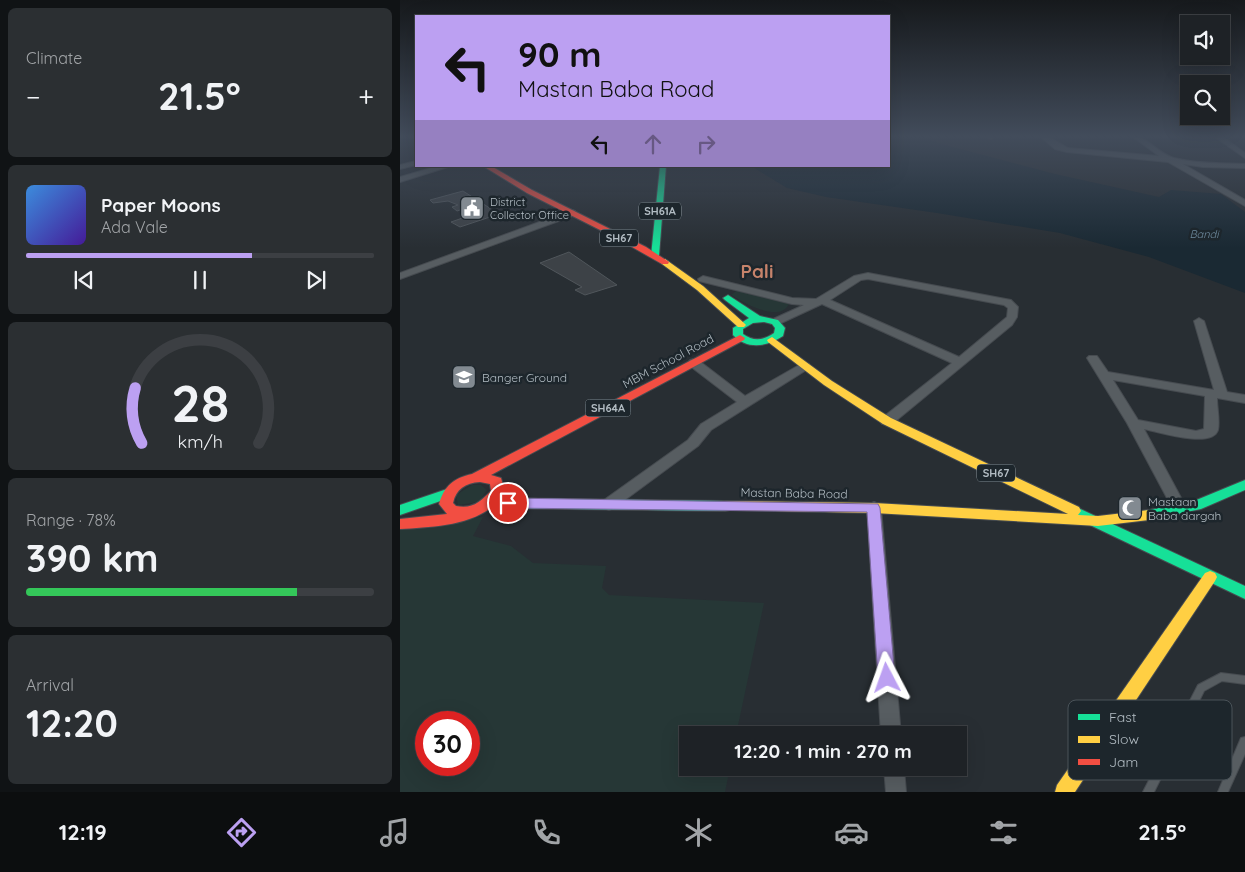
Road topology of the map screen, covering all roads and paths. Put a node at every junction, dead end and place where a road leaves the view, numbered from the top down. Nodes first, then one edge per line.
1 (420, 174) edge
2 (501, 174) edge
3 (513, 174) edge
4 (662, 174) edge
5 (1195, 174) edge
6 (400, 180) edge
7 (1245, 203) edge
8 (572, 213) junction
9 (656, 252) junction
10 (400, 276) edge
11 (703, 280) junction
12 (821, 300) junction
13 (757, 319) junction
14 (1199, 321) dead end
15 (775, 322) junction
16 (741, 324) junction
17 (740, 338) junction
18 (772, 340) junction
19 (755, 343) junction
20 (1093, 358) dead end
21 (960, 362) junction
22 (698, 366) junction
23 (805, 367) junction
24 (1104, 375) junction
25 (1217, 394) junction
26 (1245, 399) edge
27 (744, 402) junction
28 (887, 421) junction
29 (1134, 423) junction
30 (555, 448) dead end
31 (476, 477) junction
32 (1245, 485) edge
33 (448, 494) junction
34 (489, 504) junction
35 (609, 504) junction
36 (874, 508) junction
37 (1180, 508) junction
38 (400, 510) edge
39 (466, 513) junction
40 (1098, 521) junction
41 (400, 524) edge
42 (1210, 577) junction
43 (1232, 588) junction
44 (1245, 593) edge
45 (1245, 598) edge
46 (1245, 680) edge
47 (1126, 700) edge
48 (1195, 700) edge
49 (890, 726) edge
50 (1245, 742) edge
51 (1232, 772) edge
52 (895, 776) edge
53 (1072, 780) edge
54 (1154, 780) edge
55 (1228, 780) edge
56 (896, 792) edge
57 (1064, 792) edge
58 (1148, 792) edge
59 (1223, 792) edge

1 - 6 street
2 - 8 main road, SH67
3 - 9 main road, SH67
4 - 9 main road, SH61A
5 - 7 street
8 - 9 main road, SH67
8 - 10 street
9 - 11 main road, SH67
9 - 16 main road, SH67
11 - 12 street
11 - 13 main road, SH67
12 - 15 street
12 - 21 street
12 - 21 street
13 - 15 main road, SH67
13 - 16 main road, SH67
14 - 25 street
15 - 18 main road
16 - 17 main road
17 - 19 main road
17 - 22 main road, MBM School Road / SH64A
18 - 19 main road
18 - 23 main road, SH67
19 - 22 main road, MBM School Road / SH64A
20 - 24 street
21 - 28 street
22 - 27 street
22 - 30 main road, MBM School Road / SH64A
22 - 31 main road, MBM School Road / SH64A
23 - 27 street
23 - 28 main road, SH67
24 - 25 street
24 - 29 street
25 - 26 street
25 - 29 street
27 - 35 street
28 - 40 main road, SH67
29 - 37 street
31 - 33 main road, SH64A
31 - 34 main road
32 - 37 main road
33 - 38 main road, SH64A
33 - 39 main road
34 - 35 main road, Mastan Baba Road
34 - 39 main road
35 - 36 main road, Mastan Baba Road
36 - 40 main road, Mastan Baba Road
36 - 49 street
37 - 40 main road
39 - 41 main road
40 - 42 main road, SH67
42 - 43 main road, SH67
42 - 47 main road
43 - 44 main road, SH67
43 - 45 main road, SH67
46 - 48 lane
50 - 51 lane
52 - 56 street
53 - 57 main road
54 - 58 lane
55 - 59 lane

